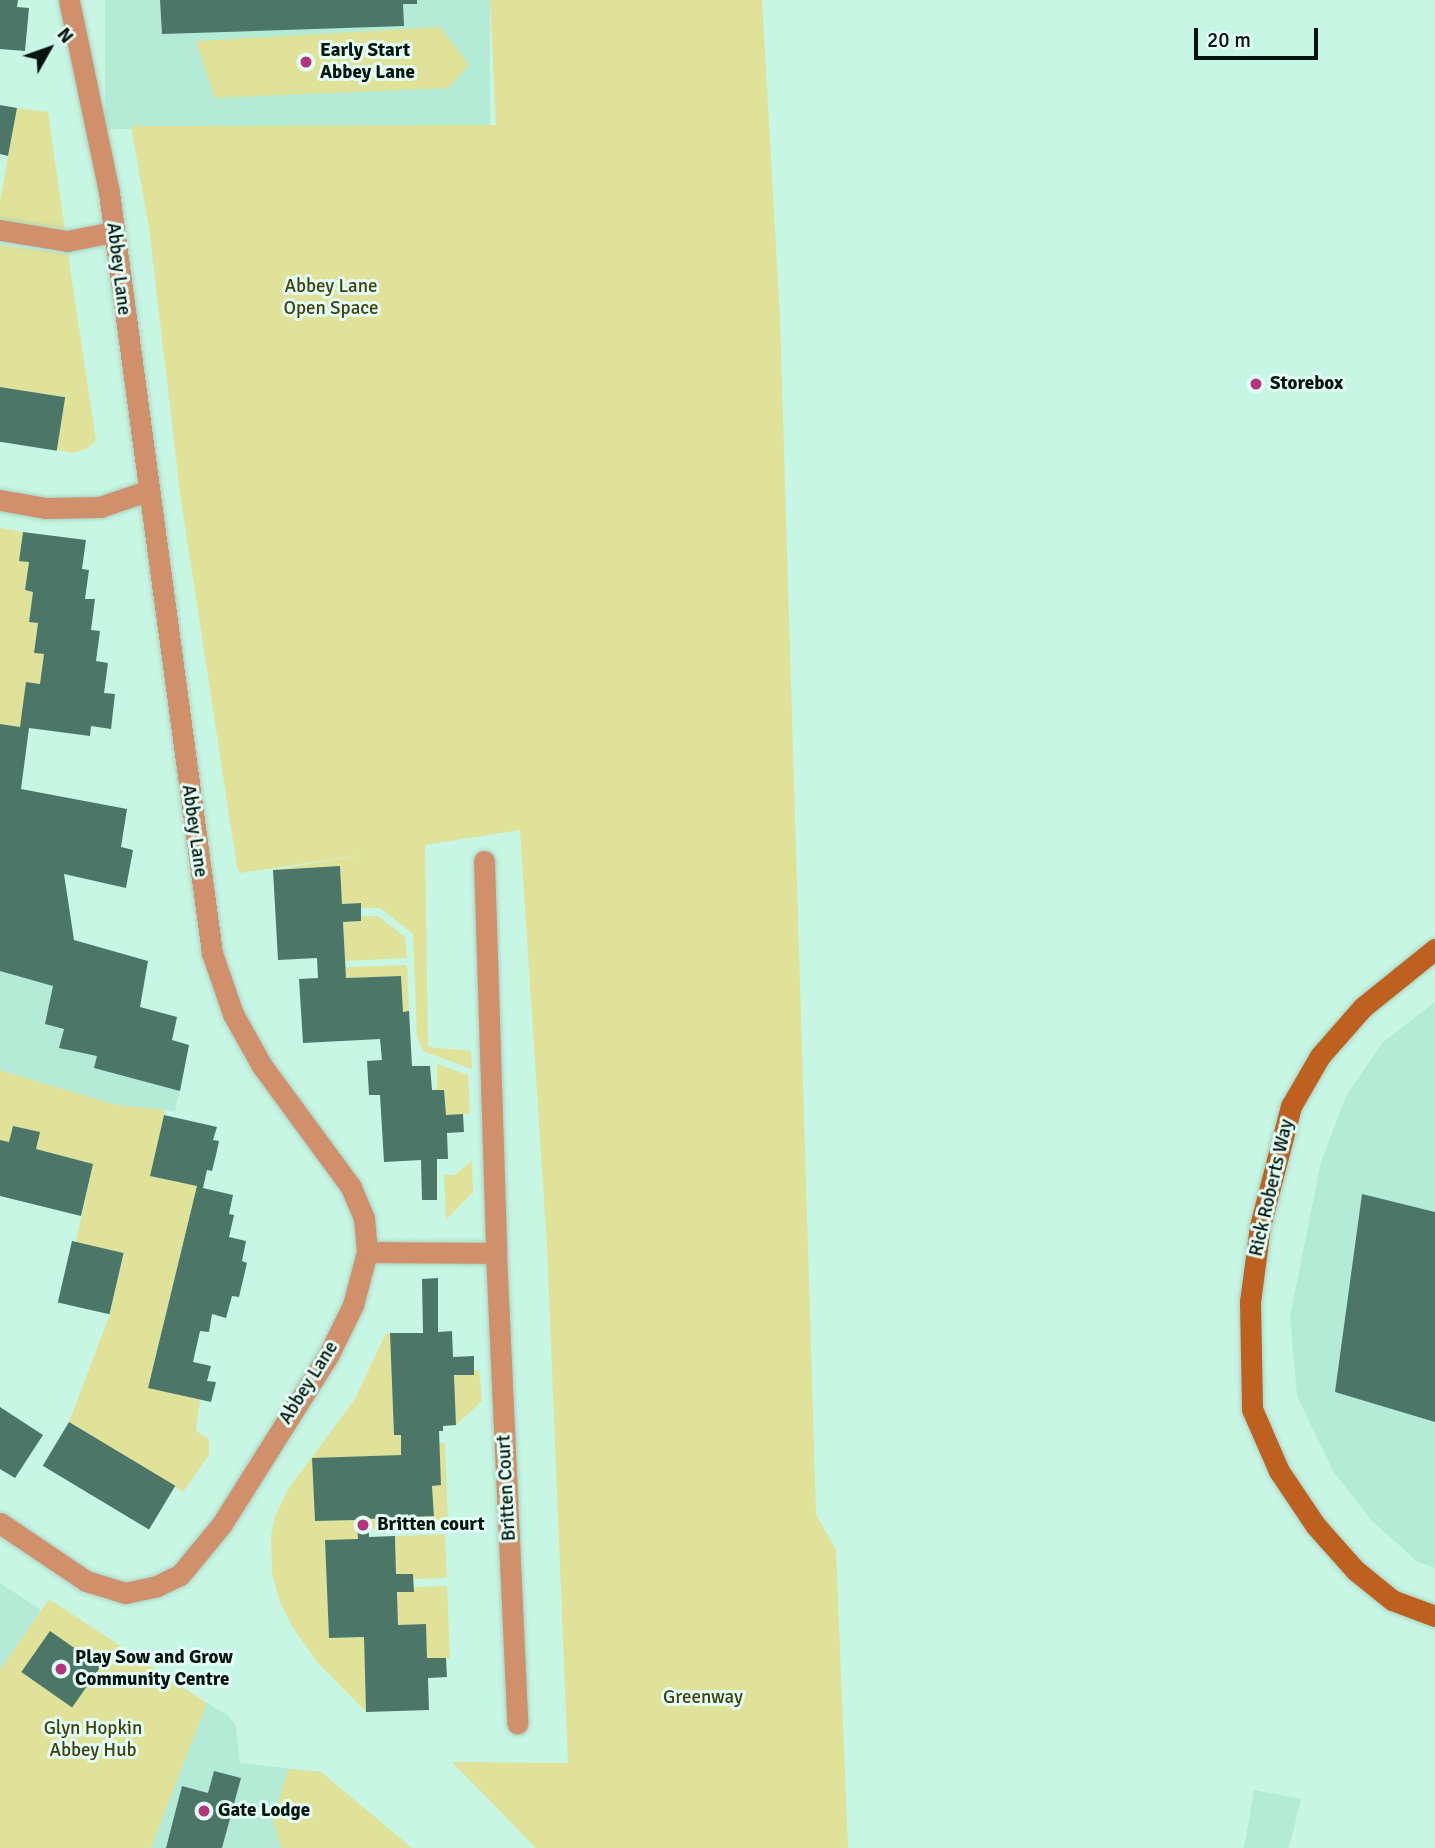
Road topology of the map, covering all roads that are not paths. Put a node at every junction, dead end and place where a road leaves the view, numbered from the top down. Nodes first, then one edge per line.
1 (69, 0) edge
2 (0, 230) edge
3 (113, 232) junction
4 (147, 491) junction
5 (0, 500) edge
6 (484, 861) dead end
7 (1435, 949) edge
8 (367, 1252) junction
9 (496, 1253) junction
10 (0, 1523) edge
11 (1435, 1616) edge
12 (517, 1724) dead end

1 - 3 street, Abbey Lane
2 - 3 street
3 - 4 street, Abbey Lane
4 - 5 street
4 - 8 street, Abbey Lane
6 - 9 street, Britten Court
7 - 11 street, Rick Roberts Way
8 - 9 street
8 - 10 street, Abbey Lane
9 - 12 street, Britten Court

